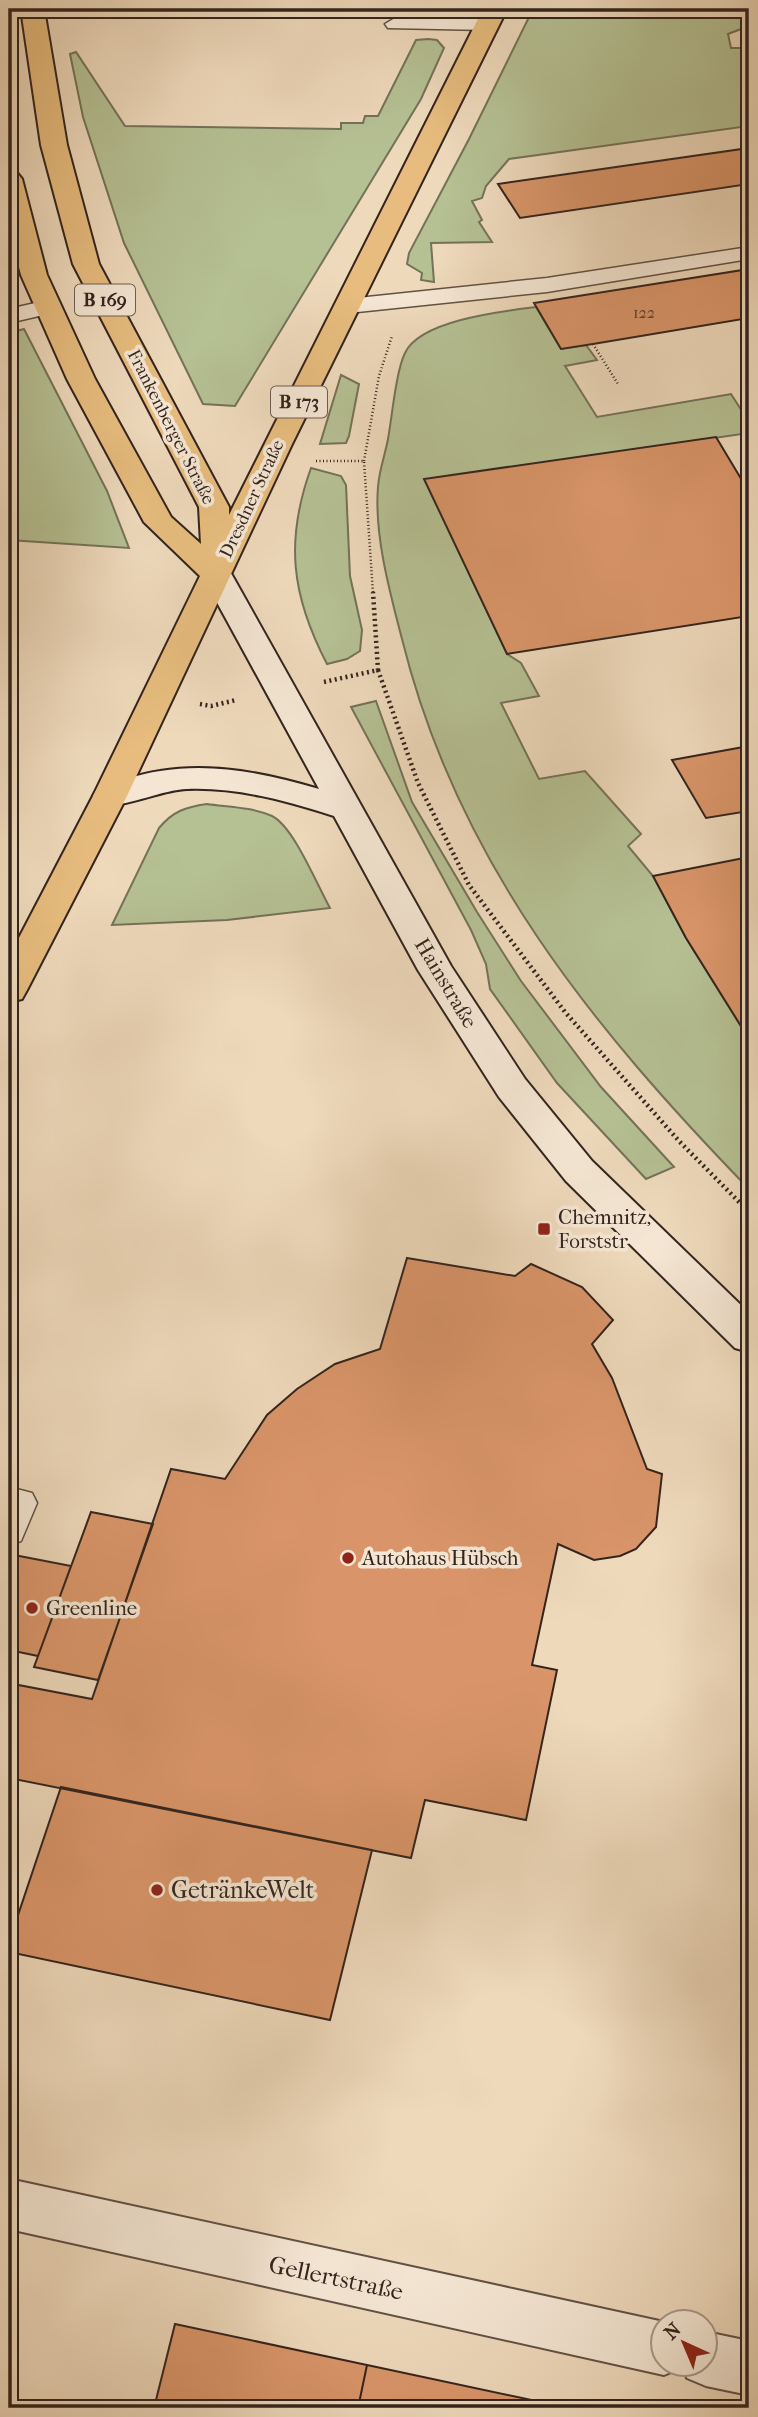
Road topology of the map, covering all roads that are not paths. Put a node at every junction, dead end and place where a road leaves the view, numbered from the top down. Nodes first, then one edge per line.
1 (32, 9) edge
2 (416, 16) edge
3 (491, 17) edge
4 (395, 24) dead end
5 (9, 179) edge
6 (749, 253) edge
7 (348, 306) junction
8 (48, 307) junction
9 (9, 316) edge
10 (217, 575) junction
11 (110, 796) junction
12 (347, 809) junction
13 (9, 990) edge
14 (749, 1337) edge
15 (9, 1501) edge
16 (9, 1531) edge
17 (9, 2204) edge
18 (650, 2346) edge
19 (720, 2362) edge
20 (749, 2368) edge

1 - 10 main road, Frankenberger Straße / B 169
2 - 3 lane
2 - 4 lane
3 - 7 main road, Dresdner Straße / B 173
5 - 8 main road, B 169
6 - 7 lane
7 - 10 main road, Dresdner Straße / B 173
8 - 9 lane
8 - 10 main road, B 169
10 - 11 main road, Dresdner Straße / B 173
10 - 12 main road, Hainstraße
11 - 12 main road
11 - 13 main road, Dresdner Straße / B 173
12 - 14 main road, Hainstraße
15 - 16 lane
17 - 18 main road, Gellertstraße
19 - 20 main road

